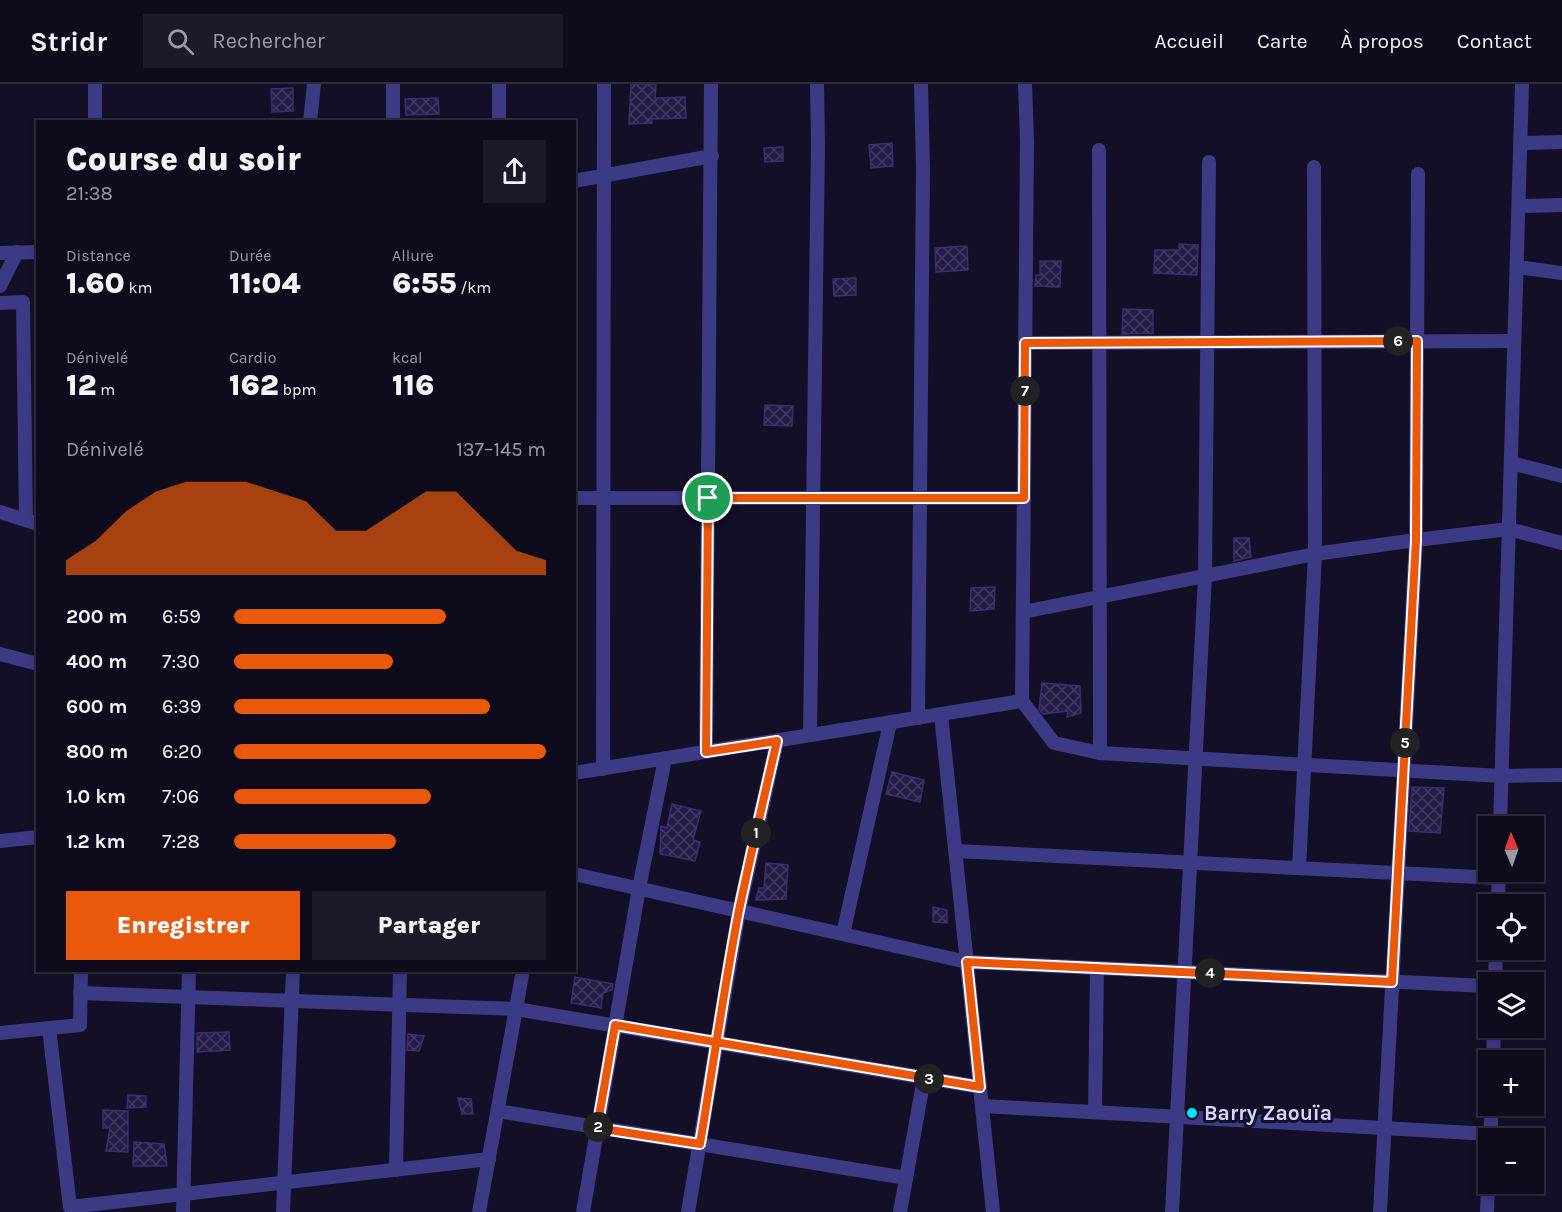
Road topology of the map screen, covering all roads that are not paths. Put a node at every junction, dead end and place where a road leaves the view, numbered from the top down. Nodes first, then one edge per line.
1 (95, 84) edge
2 (314, 84) edge
3 (393, 84) edge
4 (500, 84) edge
5 (604, 84) edge
6 (711, 84) edge
7 (817, 84) edge
8 (921, 84) edge
9 (1025, 84) edge
10 (1522, 84) edge
11 (94, 120) edge
12 (310, 120) edge
13 (393, 120) edge
14 (499, 120) edge
15 (1562, 142) edge
16 (1520, 143) junction
17 (1099, 150) dead end
18 (712, 156) junction
19 (1209, 162) dead end
20 (1314, 167) dead end
21 (1418, 174) dead end
22 (603, 176) junction
23 (576, 181) edge
24 (1562, 205) edge
25 (1519, 206) junction
26 (17, 252) junction
27 (36, 252) edge
28 (0, 253) edge
29 (1517, 267) junction
30 (1562, 273) edge
31 (0, 286) edge
32 (0, 303) edge
33 (1417, 341) junction
34 (1514, 341) junction
35 (1099, 342) junction
36 (1207, 342) junction
37 (1315, 342) junction
38 (1025, 343) junction
39 (1511, 463) junction
40 (1562, 476) edge
41 (576, 498) edge
42 (603, 498) junction
43 (708, 498) junction
44 (813, 498) junction
45 (920, 498) junction
46 (1024, 498) junction
47 (0, 512) edge
48 (32, 522) edge
49 (1509, 529) junction
50 (1416, 540) junction
51 (1562, 543) edge
52 (1315, 554) junction
53 (1205, 576) junction
54 (1100, 597) junction
55 (1023, 612) junction
56 (0, 654) edge
57 (36, 663) edge
58 (1022, 702) junction
59 (941, 715) junction
60 (918, 718) junction
61 (890, 723) junction
62 (810, 735) junction
63 (777, 741) junction
64 (706, 752) junction
65 (1100, 753) junction
66 (665, 759) junction
67 (1195, 759) junction
68 (1304, 765) junction
69 (603, 769) junction
70 (1403, 770) junction
71 (576, 773) edge
72 (1562, 775) edge
73 (1501, 776) junction
74 (1500, 816) edge
75 (36, 837) edge
76 (0, 841) edge
77 (956, 851) junction
78 (1190, 863) junction
79 (1299, 868) junction
80 (1398, 873) junction
81 (576, 874) edge
82 (1478, 875) edge
83 (639, 888) junction
84 (739, 911) junction
85 (843, 934) junction
86 (967, 962) junction
87 (1097, 968) junction
88 (81, 972) edge
89 (189, 972) edge
90 (293, 972) edge
91 (400, 972) edge
92 (523, 972) edge
93 (1185, 972) junction
94 (1392, 982) junction
95 (1478, 986) edge
96 (80, 993) junction
97 (188, 997) junction
98 (292, 1001) junction
99 (399, 1004) junction
100 (516, 1009) junction
101 (615, 1025) junction
102 (49, 1028) junction
103 (0, 1033) edge
104 (717, 1042) junction
105 (924, 1078) junction
106 (980, 1087) junction
107 (982, 1106) junction
108 (498, 1111) junction
109 (1095, 1112) junction
110 (1177, 1117) junction
111 (597, 1128) junction
112 (1385, 1128) junction
113 (1478, 1135) edge
114 (700, 1144) junction
115 (489, 1159) junction
116 (396, 1170) junction
117 (906, 1178) junction
118 (284, 1183) junction
119 (184, 1194) junction
120 (1488, 1194) edge
121 (183, 1212) edge
122 (283, 1212) edge
123 (479, 1212) edge
124 (583, 1212) edge
125 (688, 1212) edge
126 (900, 1212) edge
127 (993, 1212) edge
128 (1172, 1212) edge
129 (1380, 1212) edge
130 (1487, 1212) edge

1 - 11 street
2 - 12 street
3 - 13 street
4 - 14 street
5 - 22 street
6 - 18 street
7 - 44 street
8 - 45 street
9 - 38 street
10 - 16 street
15 - 16 street
16 - 25 street
17 - 35 street
18 - 22 street
18 - 43 street
19 - 36 street
20 - 37 street
21 - 33 street
22 - 23 street
22 - 42 street
24 - 25 street
25 - 29 street
26 - 27 street
26 - 28 street
26 - 31 street
29 - 30 street
29 - 34 street
32 - 48 street
33 - 34 street
33 - 37 street
33 - 50 street
34 - 39 street
35 - 36 street
35 - 38 street
35 - 54 street
36 - 37 street
36 - 53 street
37 - 52 street
38 - 46 street
39 - 40 street
39 - 49 street
41 - 42 street
42 - 43 street
42 - 69 street
43 - 44 street
43 - 64 street
44 - 45 street
44 - 62 street
45 - 46 street
45 - 60 street
46 - 55 street
47 - 48 street
49 - 50 street
49 - 51 street
49 - 73 street
50 - 52 street
50 - 70 street
52 - 53 street
52 - 68 street
53 - 54 street
53 - 67 street
54 - 55 street
54 - 65 street
55 - 58 street
56 - 57 street
58 - 59 street
58 - 65 street
59 - 60 street
59 - 77 street
60 - 61 street
61 - 62 street
61 - 85 street
62 - 63 street
63 - 64 street
63 - 84 street
64 - 66 street
65 - 67 street
66 - 69 street
66 - 83 street
67 - 68 street
67 - 78 street
68 - 70 street
68 - 79 street
69 - 71 street
70 - 73 street
70 - 80 street
72 - 73 street
73 - 74 street
75 - 76 street
77 - 78 street
77 - 86 street
78 - 79 street
78 - 93 street
79 - 80 street
80 - 82 street
80 - 94 street
81 - 83 street
83 - 84 street
83 - 101 street
84 - 85 street
84 - 104 street
85 - 86 street
86 - 87 street
86 - 106 street
87 - 93 street
87 - 109 street
88 - 96 street
89 - 97 street
90 - 98 street
91 - 99 street
92 - 100 street
93 - 94 street
93 - 110 street
94 - 95 street
94 - 112 street
96 - 97 street
96 - 102 street
97 - 98 street
97 - 119 street
98 - 99 street
98 - 118 street
99 - 100 street
99 - 116 street
100 - 101 street
100 - 108 street
101 - 104 street
101 - 111 street
102 - 103 street
102 - 119 street
104 - 105 street
104 - 114 street
105 - 106 street
105 - 117 street
106 - 107 street
107 - 109 street
107 - 127 street
108 - 111 street
108 - 115 street
109 - 110 street
110 - 112 street
110 - 128 street
111 - 114 street
111 - 124 street
112 - 113 street
112 - 129 street
114 - 117 street
114 - 125 street
115 - 116 street
115 - 123 street
116 - 118 street
117 - 126 street
118 - 119 street
118 - 122 street
119 - 121 street
120 - 130 street

